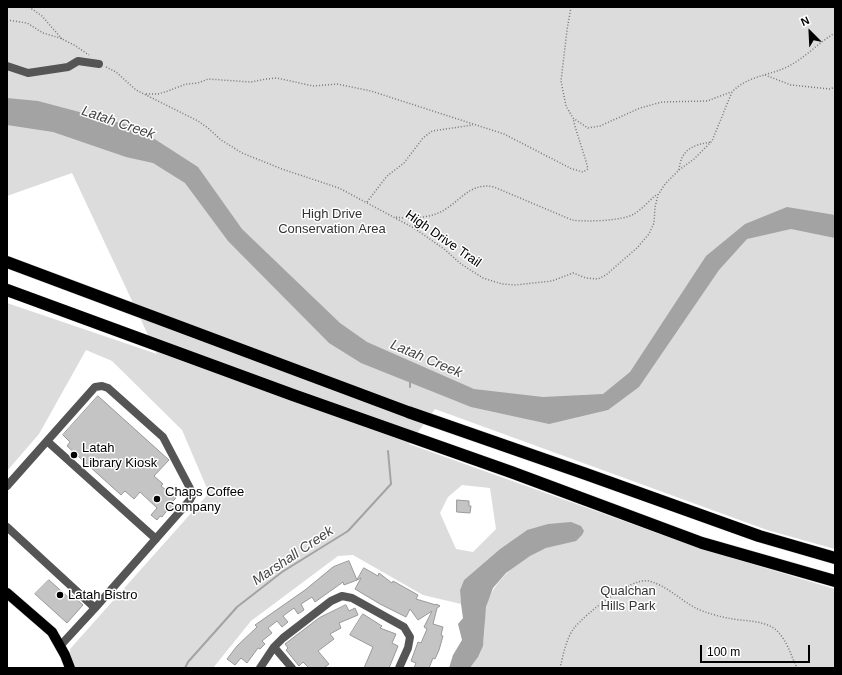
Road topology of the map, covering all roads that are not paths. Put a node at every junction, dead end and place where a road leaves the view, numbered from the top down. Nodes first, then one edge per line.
1 (99, 64) road end
2 (7, 66) edge
3 (7, 262) edge
4 (7, 290) edge
5 (47, 441) junction
6 (7, 486) edge
7 (7, 527) edge
8 (156, 539) junction
9 (835, 558) edge
10 (835, 581) edge
11 (7, 593) edge
12 (95, 608) junction
13 (60, 646) junction
14 (274, 647) junction
15 (70, 668) edge
16 (260, 668) edge
17 (292, 668) edge
18 (400, 668) edge

1 - 2 street
3 - 9 highway
4 - 10 highway
5 - 6 street
5 - 8 street
5 - 8 street
7 - 12 street
8 - 12 street
11 - 13 main road
12 - 13 street
13 - 15 main road
14 - 16 street
14 - 17 street
14 - 18 street

